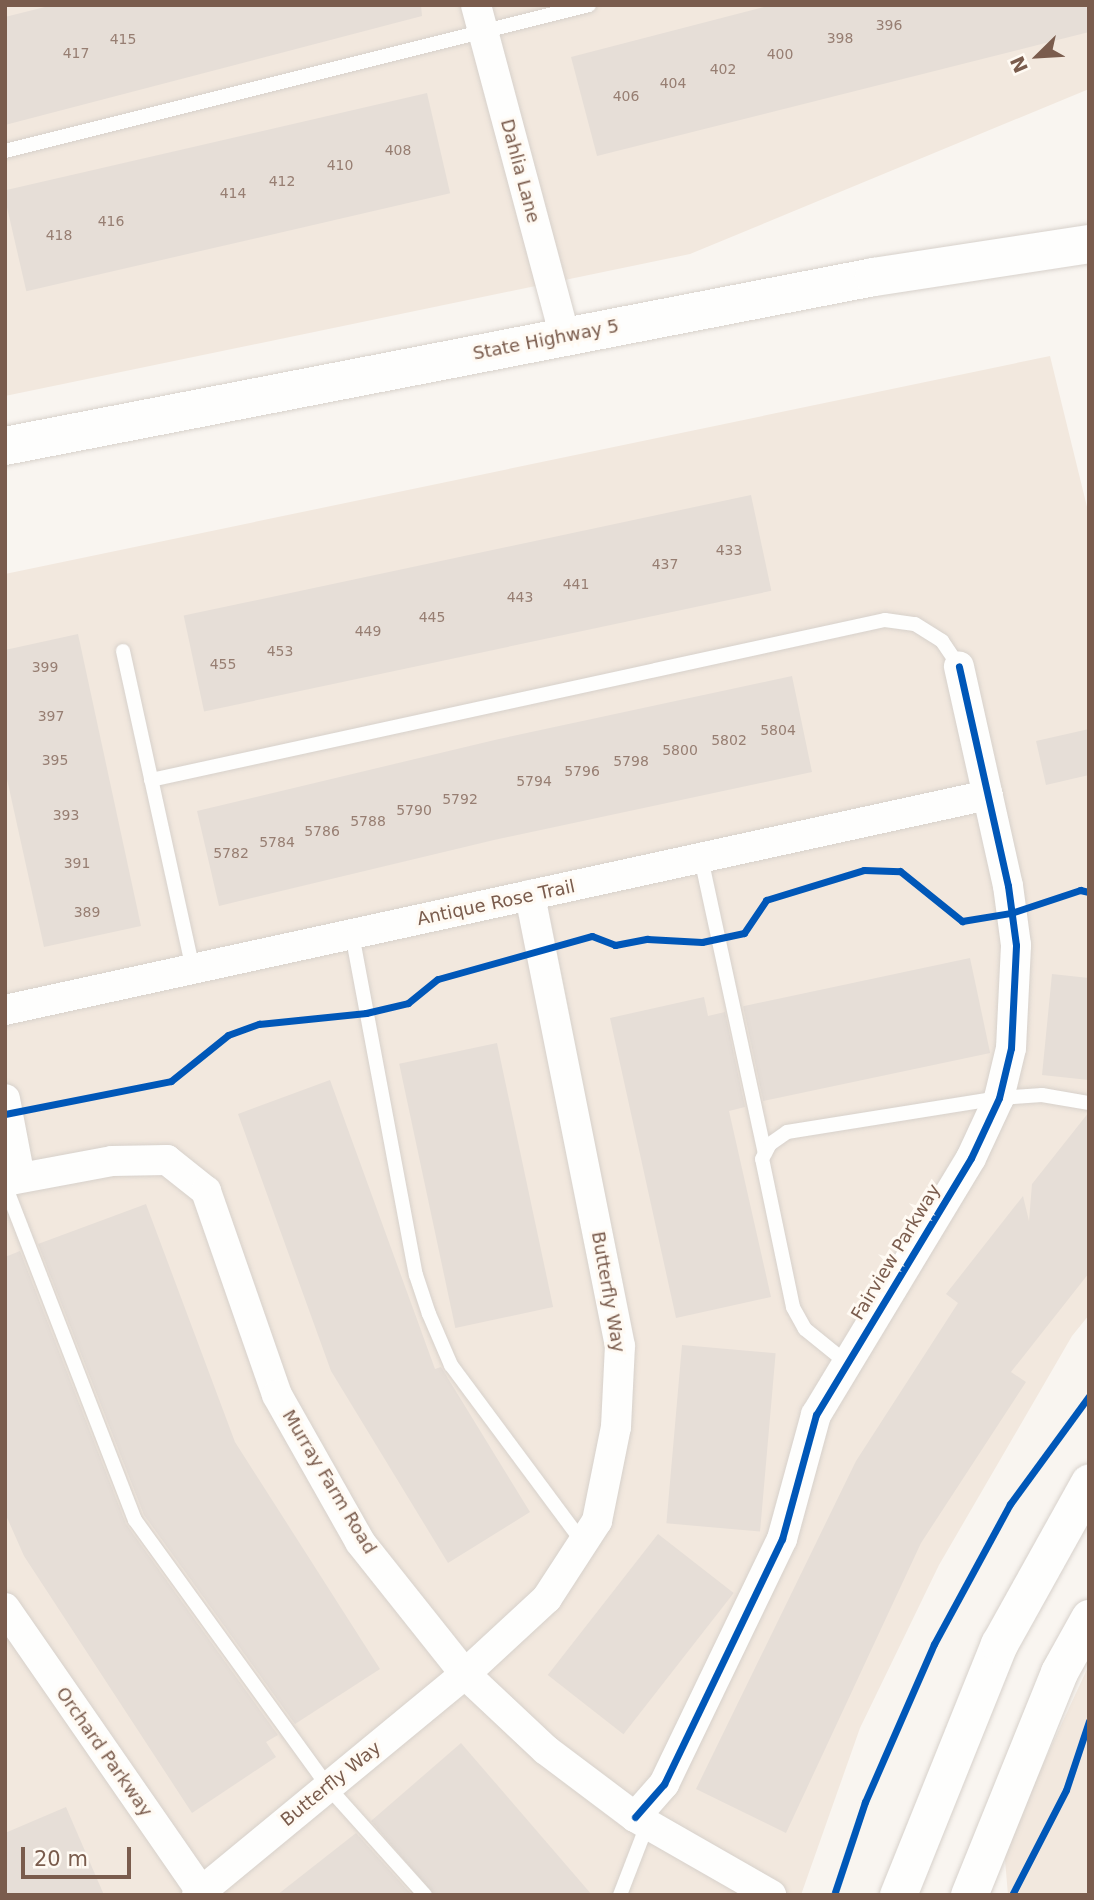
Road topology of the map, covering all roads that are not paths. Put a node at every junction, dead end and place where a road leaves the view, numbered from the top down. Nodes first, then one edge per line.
1 (589, 5) edge
2 (480, 18) edge
3 (5, 151) edge
4 (1089, 244) edge
5 (565, 336) junction
6 (5, 446) edge
7 (123, 651) dead end
8 (960, 666) joint
9 (151, 780) junction
10 (988, 795) junction
11 (701, 858) junction
12 (530, 895) junction
13 (352, 934) junction
14 (193, 969) junction
15 (5, 1010) edge
16 (999, 1098) junction
17 (5, 1099) edge
18 (1089, 1103) edge
19 (765, 1153) junction
20 (10, 1181) edge
21 (847, 1363) junction
22 (1089, 1482) edge
23 (583, 1544) junction
24 (1089, 1618) edge
25 (9, 1623) edge
26 (465, 1674) junction
27 (328, 1787) junction
28 (641, 1821) junction
29 (200, 1894) edge
30 (425, 1895) edge
31 (620, 1895) edge
32 (771, 1895) edge
33 (898, 1895) edge
34 (969, 1895) edge

1 - 2 lane
2 - 3 lane
2 - 5 street, Dahlia Lane
4 - 5 main road, State Highway 5
5 - 6 main road, State Highway 5
7 - 9 lane
8 - 9 lane
8 - 10 street, Fairview Parkway
9 - 14 lane
10 - 11 street, Antique Rose Trail
10 - 16 street, Fairview Parkway
11 - 12 street, Antique Rose Trail
11 - 19 lane
12 - 13 street, Antique Rose Trail
12 - 23 street, Butterfly Way
13 - 14 street, Antique Rose Trail
13 - 23 lane
14 - 15 street, Antique Rose Trail
16 - 18 lane
16 - 19 lane
16 - 21 street, Fairview Parkway
17 - 20 street
19 - 21 lane
20 - 26 street, Murray Farm Road
20 - 27 lane
21 - 28 street, Fairview Parkway
22 - 33 street
23 - 26 street, Butterfly Way
24 - 34 street
25 - 29 street, Orchard Parkway
26 - 27 street, Butterfly Way
26 - 28 street, Murray Farm Road
27 - 29 street, Butterfly Way
27 - 30 lane
28 - 31 lane
28 - 32 street, Murray Farm Road

